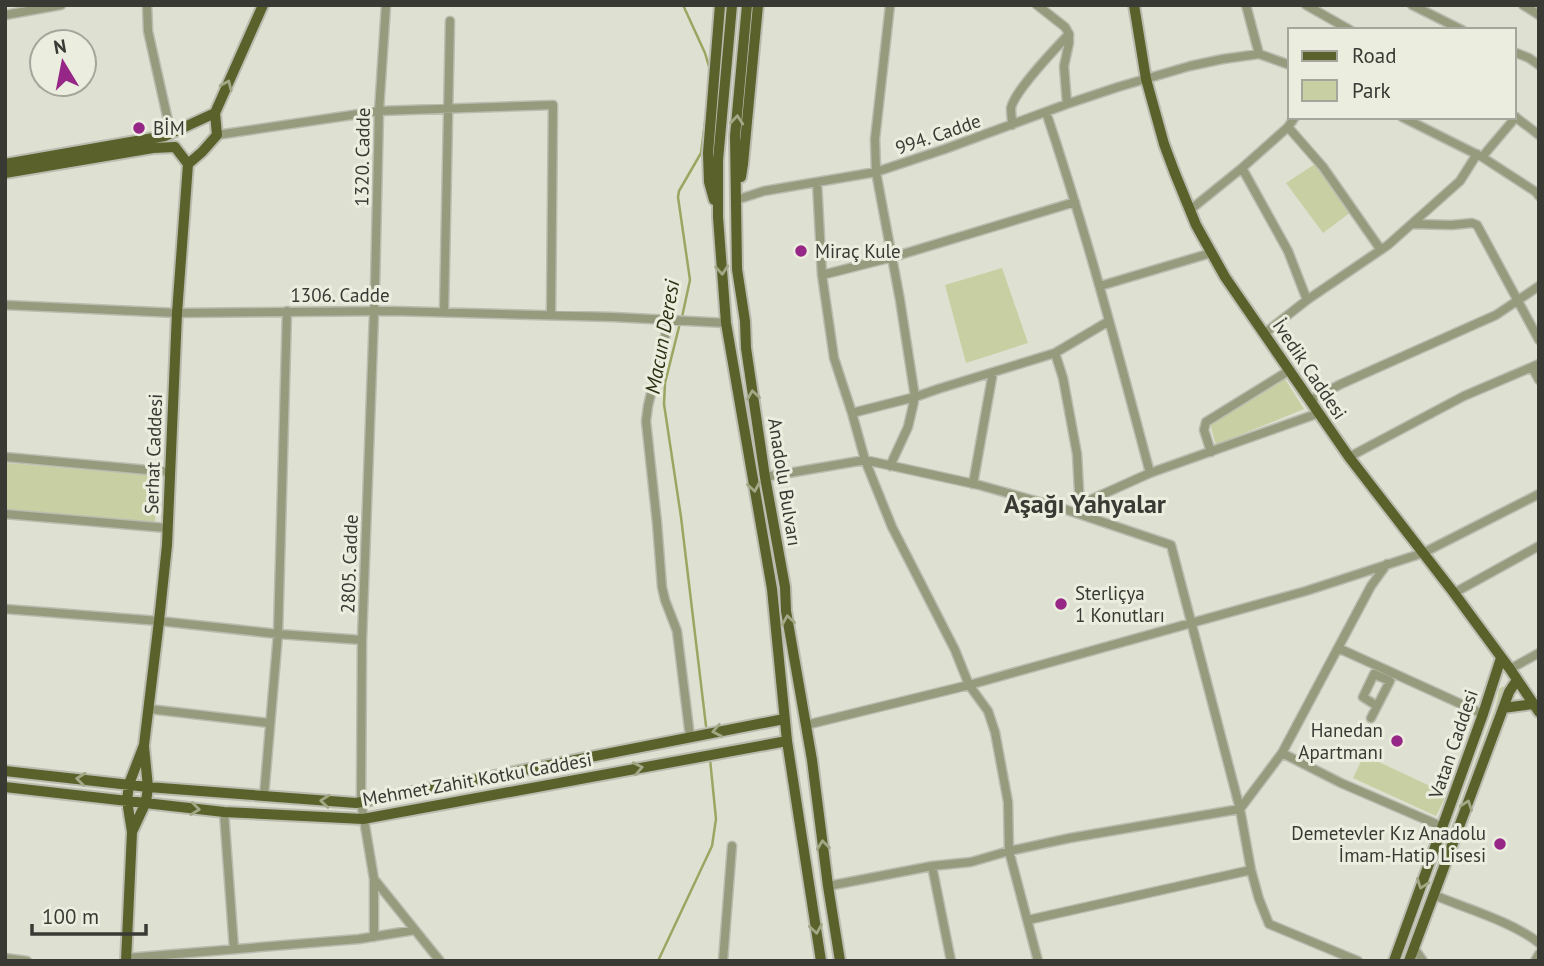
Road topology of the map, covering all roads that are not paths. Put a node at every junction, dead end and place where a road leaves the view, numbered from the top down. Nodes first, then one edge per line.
1 (61, 5) edge
2 (147, 5) edge
3 (263, 5) edge
4 (386, 5) edge
5 (720, 5) edge
6 (733, 5) edge
7 (747, 5) edge
8 (758, 5) edge
9 (890, 5) edge
10 (1037, 5) edge
11 (1134, 5) edge
12 (1246, 5) edge
13 (1306, 5) edge
14 (1412, 5) edge
15 (1523, 5) edge
16 (5, 15) edge
17 (1539, 15) edge
18 (450, 21) dead end
19 (1346, 28) edge
20 (1458, 28) edge
21 (1069, 34) junction
22 (1516, 53) edge
23 (1259, 54) junction
24 (1288, 64) edge
25 (1539, 65) edge
26 (1146, 79) junction
27 (1067, 103) junction
28 (448, 108) junction
29 (379, 111) junction
30 (1046, 112) junction
31 (215, 113) junction
32 (1516, 118) edge
33 (1293, 119) edge
34 (1406, 119) edge
35 (1513, 119) edge
36 (186, 125) junction
37 (1012, 125) junction
38 (1288, 127) junction
39 (168, 135) junction
40 (217, 135) junction
41 (1539, 135) edge
42 (175, 147) junction
43 (1479, 156) junction
44 (5, 164) edge
45 (188, 164) junction
46 (1242, 168) junction
47 (876, 172) junction
48 (5, 173) edge
49 (817, 182) junction
50 (1539, 196) edge
51 (736, 200) junction
52 (1075, 202) junction
53 (1190, 210) junction
54 (718, 217) junction
55 (1412, 225) junction
56 (1381, 250) junction
57 (1211, 253) junction
58 (892, 257) junction
59 (822, 275) junction
60 (1100, 286) junction
61 (1539, 286) edge
62 (1307, 300) junction
63 (1518, 300) junction
64 (5, 305) edge
65 (287, 311) junction
66 (374, 311) junction
67 (443, 312) junction
68 (177, 313) junction
69 (551, 315) junction
70 (672, 321) junction
71 (1109, 321) junction
72 (726, 323) junction
73 (1265, 333) junction
74 (1539, 340) edge
75 (1055, 353) junction
76 (1536, 365) edge
77 (1290, 370) junction
78 (993, 372) junction
79 (1539, 380) edge
80 (915, 397) junction
81 (1310, 400) junction
82 (852, 413) junction
83 (1319, 413) junction
84 (1211, 452) junction
85 (5, 457) edge
86 (1349, 457) junction
87 (865, 460) junction
88 (890, 466) junction
89 (170, 471) junction
90 (1150, 473) junction
91 (765, 477) junction
92 (973, 484) junction
93 (1539, 494) edge
94 (1080, 510) junction
95 (5, 514) edge
96 (167, 528) junction
97 (1539, 547) edge
98 (1423, 553) junction
99 (1387, 564) junction
100 (1454, 593) junction
101 (5, 609) edge
102 (159, 621) junction
103 (1192, 623) junction
104 (278, 634) junction
105 (362, 640) junction
106 (1338, 648) junction
107 (1539, 653) edge
108 (1501, 658) junction
109 (1510, 669) junction
110 (1517, 680) junction
111 (969, 685) junction
112 (1377, 706) dead end
113 (1503, 708) junction
114 (1536, 708) edge
115 (149, 709) junction
116 (1483, 714) junction
117 (1371, 718) dead end
118 (784, 719) junction
119 (270, 723) junction
120 (806, 725) junction
121 (690, 737) junction
122 (787, 741) junction
123 (144, 746) junction
124 (1282, 753) junction
125 (5, 771) edge
126 (130, 784) junction
127 (148, 786) junction
128 (5, 787) edge
129 (264, 796) junction
130 (127, 801) junction
131 (146, 802) junction
132 (361, 802) junction
133 (1240, 809) junction
134 (224, 812) junction
135 (363, 819) junction
136 (1443, 827) junction
137 (132, 832) junction
138 (732, 846) dead end
139 (1009, 851) junction
140 (932, 866) junction
141 (1251, 870) junction
142 (374, 879) junction
143 (828, 886) junction
144 (1434, 895) junction
145 (1028, 920) junction
146 (415, 930) junction
147 (374, 937) junction
148 (1539, 943) edge
149 (1414, 948) junction
150 (234, 949) junction
151 (1539, 954) edge
152 (5, 958) edge
153 (126, 960) edge
154 (27, 961) edge
155 (440, 961) edge
156 (723, 961) edge
157 (821, 961) edge
158 (839, 961) edge
159 (951, 961) edge
160 (1038, 961) edge
161 (1358, 961) edge
162 (1394, 961) edge
163 (1409, 961) edge
164 (1423, 961) edge
165 (1535, 961) edge

1 - 16 street
2 - 39 street
31 -> 3 main road
4 - 29 street, 1320. Cadde
5 - 54 main road
6 - 54 main road, Anadolu Bulvarı
51 -> 7 main road, Anadolu Bulvarı
8 - 51 main road
9 - 47 street
10 - 21 street
11 - 26 main road, İvedik Caddesi
12 - 23 street
13 - 19 street
14 - 20 street
15 - 17 street
18 - 28 street
21 - 27 street
21 - 37 street
22 - 25 street
23 - 24 street
23 - 26 street, 994. Cadde
26 - 27 street, 994. Cadde
26 - 53 main road, İvedik Caddesi
27 - 30 street, 994. Cadde
28 - 29 street
28 - 67 street
28 - 69 street
29 - 40 street
29 - 66 street, 1320. Cadde
30 - 37 street, 994. Cadde
30 - 52 street
31 - 36 main road
31 - 40 main road
32 - 41 street
33 - 38 street
34 - 43 street
35 - 43 street
36 - 39 main road
36 - 42 main road
37 - 47 street, 994. Cadde
38 - 46 street
38 - 56 street
39 - 44 main road
40 - 45 main road
42 - 45 main road
42 - 48 main road
43 - 50 street
43 - 55 street
45 - 68 main road, Serhat Caddesi
46 - 53 street
46 - 62 street
47 - 49 street, 994. Cadde
47 - 58 street
49 - 51 street, 994. Cadde
49 - 59 street
91 -> 51 main road, Anadolu Bulvarı
52 - 58 street
52 - 60 street
53 - 57 main road, İvedik Caddesi
54 -> 72 main road, Anadolu Bulvarı
55 - 56 street
55 - 63 street
56 - 62 street
57 - 60 street
57 - 73 main road, İvedik Caddesi
58 - 59 street
58 - 80 street
59 - 82 street
60 - 71 street
61 - 63 street
62 - 73 street
63 - 74 street
63 - 81 street
64 - 68 street, 1306. Cadde
65 - 66 street, 1306. Cadde
65 - 68 street, 1306. Cadde
65 - 104 street
66 - 67 street, 1306. Cadde
66 - 105 street, 2805. Cadde
67 - 69 street, 1306. Cadde
68 - 89 main road, Serhat Caddesi
69 - 70 street, 1306. Cadde
70 - 72 street, 1306. Cadde
70 - 121 street
71 - 75 street
71 - 90 street
72 -> 118 main road, Anadolu Bulvarı
73 - 77 main road, İvedik Caddesi
75 - 78 street
75 - 94 street
76 - 79 street
76 - 86 street
77 - 81 main road, İvedik Caddesi
77 - 84 street
78 - 80 street
78 - 92 street
80 - 82 street
80 - 88 street
81 - 83 main road, İvedik Caddesi
82 - 87 street
83 - 84 street
83 - 86 main road, İvedik Caddesi
84 - 90 street
85 - 89 street
86 - 98 main road, İvedik Caddesi
87 - 88 street
87 - 91 street
87 - 111 street
88 - 92 street
89 - 96 main road, Serhat Caddesi
90 - 94 street
120 -> 91 main road, Anadolu Bulvarı
92 - 94 street
93 - 98 street
94 - 103 street
95 - 96 street
96 - 102 main road, Serhat Caddesi
97 - 100 street
98 - 99 street
98 - 100 main road, İvedik Caddesi
99 - 103 street
99 - 106 street
100 - 108 main road, İvedik Caddesi
101 - 102 street
102 - 104 street
102 - 115 main road, Serhat Caddesi
103 - 111 street
103 - 133 street
104 - 105 street
104 - 119 street
105 - 132 street, 2805. Cadde
106 - 116 street
106 - 124 street
107 - 109 street
108 - 109 main road, İvedik Caddesi
108 - 116 main road, Vatan Caddesi
109 - 110 main road, İvedik Caddesi
110 - 113 main road, Vatan Caddesi
110 - 114 main road, İvedik Caddesi
111 - 120 street
111 - 139 street
112 - 117 street
113 - 114 main road, Vatan Caddesi
144 -> 113 main road, Vatan Caddesi
115 - 119 street
115 - 123 main road, Serhat Caddesi
116 - 136 main road, Vatan Caddesi
118 -> 121 main road, Mehmet Zahit Kotku Caddesi
118 - 122 main road, Anadolu Bulvarı
119 - 129 street
143 -> 120 main road, Anadolu Bulvarı
121 - 132 main road, Mehmet Zahit Kotku Caddesi
135 -> 122 main road, Mehmet Zahit Kotku Caddesi
122 -> 157 main road, Anadolu Bulvarı
123 - 126 main road, Serhat Caddesi
123 - 127 main road, Serhat Caddesi
124 - 133 street
124 - 136 street
126 -> 125 main road, Mehmet Zahit Kotku Caddesi
126 - 127 main road, Mehmet Zahit Kotku Caddesi
126 - 130 main road, Serhat Caddesi
127 - 129 main road, Mehmet Zahit Kotku Caddesi
127 - 131 main road, Serhat Caddesi
128 - 130 main road, Mehmet Zahit Kotku Caddesi
132 -> 129 main road, Mehmet Zahit Kotku Caddesi
130 - 131 main road, Mehmet Zahit Kotku Caddesi
130 - 137 main road, Serhat Caddesi
131 -> 134 main road, Mehmet Zahit Kotku Caddesi
131 - 137 main road, Serhat Caddesi
132 - 135 street, 2805. Cadde
133 - 139 street
133 - 141 street
134 - 135 main road, Mehmet Zahit Kotku Caddesi
134 - 150 street
135 - 142 street, 2805. Cadde
136 -> 162 main road, Vatan Caddesi
137 - 153 main road, Serhat Caddesi
138 - 156 street
139 - 140 street
139 - 145 street
140 - 143 street
140 - 159 street
141 - 145 street
141 - 161 street
142 - 146 street
142 - 147 street, 2805. Cadde
143 - 158 main road, Anadolu Bulvarı
144 - 148 street
144 - 149 main road, Vatan Caddesi
145 - 160 street
146 - 147 street
146 - 155 street
147 - 150 street
149 - 163 main road, Vatan Caddesi
149 - 164 street
150 - 153 street
151 - 165 street
152 - 154 street

